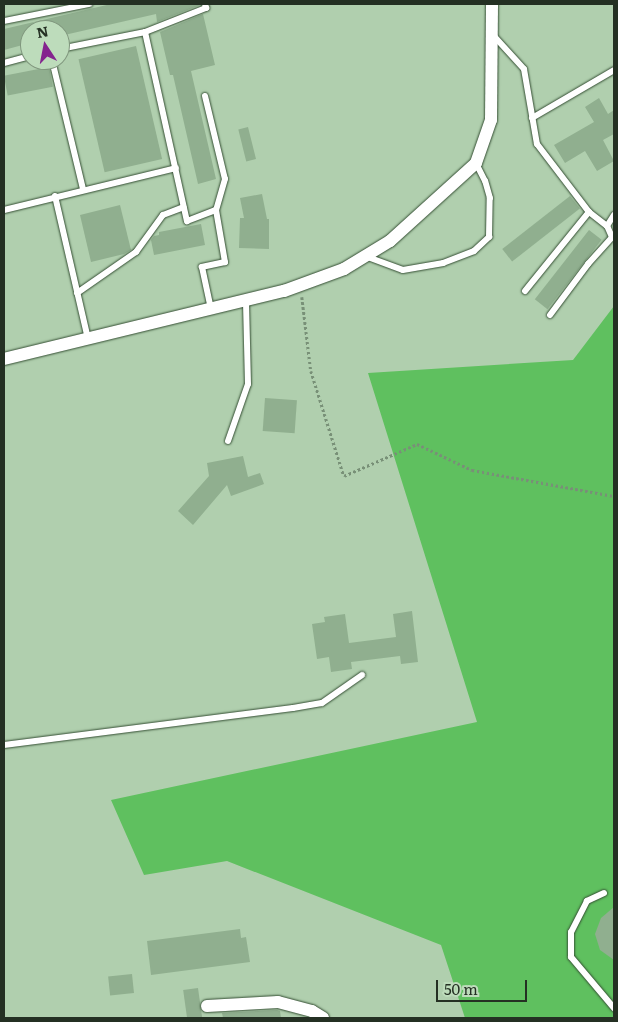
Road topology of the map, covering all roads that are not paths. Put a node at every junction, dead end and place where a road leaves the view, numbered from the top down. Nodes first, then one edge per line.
1 (89, 4) edge
2 (205, 4) edge
3 (492, 4) edge
4 (4, 21) edge
5 (146, 32) junction
6 (490, 32) junction
7 (70, 47) edge
8 (20, 59) edge
9 (4, 63) edge
10 (54, 70) edge
11 (614, 70) edge
12 (204, 96) dead end
13 (532, 118) junction
14 (476, 163) junction
15 (176, 168) junction
16 (83, 189) junction
17 (55, 196) junction
18 (184, 208) junction
19 (4, 210) edge
20 (216, 210) junction
21 (589, 212) junction
22 (614, 215) edge
23 (607, 226) junction
24 (365, 256) junction
25 (526, 291) dead end
26 (77, 292) junction
27 (246, 300) junction
28 (211, 309) junction
29 (550, 315) dead end
30 (88, 338) junction
31 (4, 359) edge
32 (228, 441) dead end
33 (362, 675) dead end
34 (4, 745) edge
35 (604, 893) dead end
36 (207, 1006) dead end
37 (614, 1008) edge
38 (323, 1018) edge

1 - 4 lane
2 - 5 lane
3 - 6 street
5 - 7 lane
5 - 15 lane
6 - 13 lane
6 - 14 street
8 - 9 lane
10 - 16 lane
11 - 13 lane
12 - 20 lane
13 - 21 lane
14 - 24 street
14 - 24 lane
15 - 16 lane
15 - 18 lane
16 - 17 lane
17 - 19 lane
17 - 26 lane
18 - 20 lane
18 - 26 lane
20 - 28 lane
21 - 23 lane
21 - 25 lane
22 - 23 lane
23 - 29 lane
24 - 27 street
26 - 30 lane
27 - 28 street
27 - 32 lane
28 - 30 street
30 - 31 street
33 - 34 lane
35 - 37 lane
36 - 38 street

